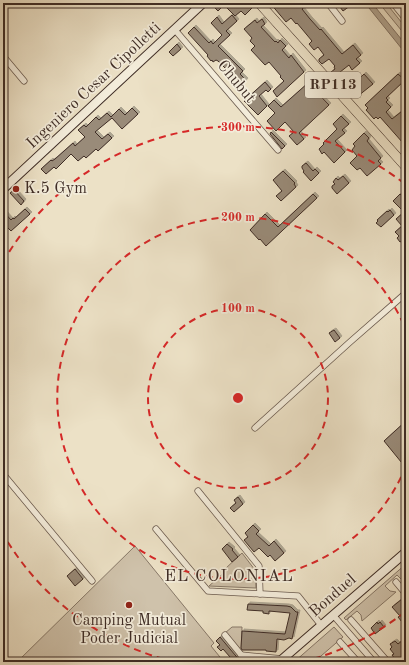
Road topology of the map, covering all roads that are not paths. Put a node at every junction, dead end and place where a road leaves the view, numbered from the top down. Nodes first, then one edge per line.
1 (204, 3) edge
2 (259, 3) edge
3 (328, 3) edge
4 (393, 3) edge
5 (406, 19) edge
6 (342, 21) dead end
7 (174, 30) junction
8 (3, 56) edge
9 (24, 81) dead end
10 (278, 150) dead end
11 (406, 167) edge
12 (5, 184) edge
13 (406, 293) edge
14 (255, 428) dead end
15 (3, 474) edge
16 (198, 491) dead end
17 (156, 530) dead end
18 (406, 552) edge
19 (92, 581) dead end
20 (396, 582) dead end
21 (260, 594) junction
22 (406, 594) edge
23 (333, 615) junction
24 (351, 620) dead end
25 (322, 625) junction
26 (224, 635) dead end
27 (340, 642) dead end
28 (241, 654) junction
29 (281, 661) edge
30 (247, 662) edge
31 (358, 662) edge
32 (374, 662) edge
33 (388, 662) edge

1 - 7 street, Ingeniero Cesar Cipolletti
2 - 11 main road, RP113
3 - 6 street
4 - 5 street
7 - 10 street, Chubut
7 - 12 street, Ingeniero Cesar Cipolletti
8 - 9 street
13 - 14 street
15 - 19 street
16 - 21 street
17 - 21 street
18 - 23 street, Bonduel
20 - 22 street
21 - 25 street
23 - 25 street, Bonduel
23 - 32 street
24 - 33 street
25 - 29 street, Bonduel
26 - 28 street
27 - 31 street
28 - 29 street
28 - 30 street

